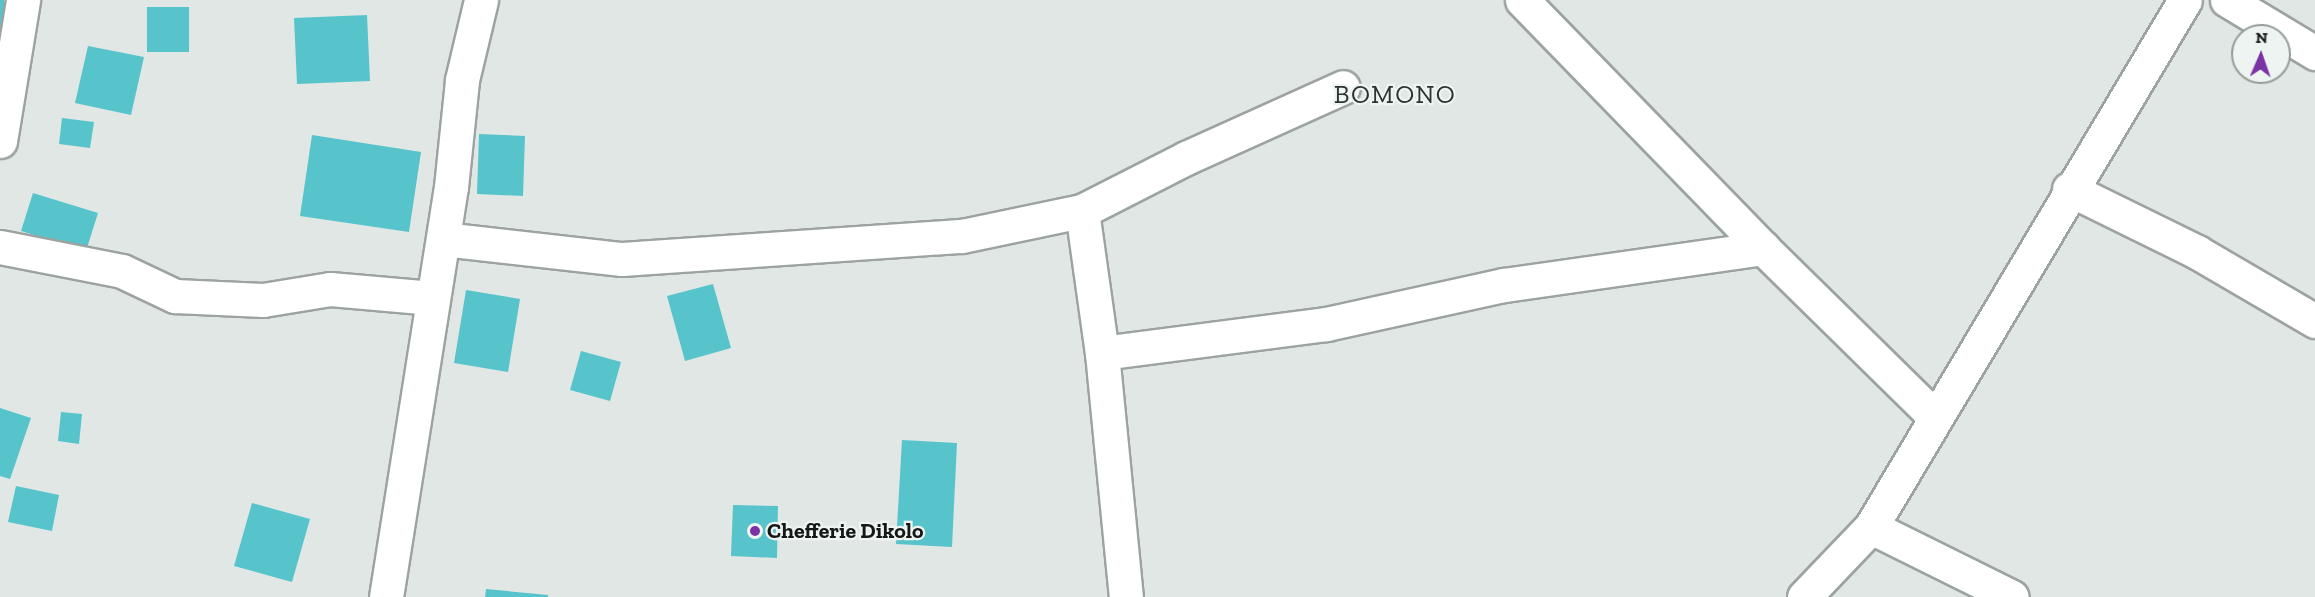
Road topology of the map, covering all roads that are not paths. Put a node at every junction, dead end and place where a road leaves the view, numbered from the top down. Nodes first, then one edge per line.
1 (23, 0) edge
2 (481, 0) edge
3 (1522, 0) edge
4 (2185, 0) edge
5 (2227, 0) edge
6 (2315, 52) edge
7 (1343, 87) dead end
8 (0, 141) edge
9 (2069, 189) junction
10 (1082, 211) junction
11 (442, 239) junction
12 (0, 247) edge
13 (1763, 248) junction
14 (433, 298) junction
15 (2315, 321) edge
16 (1102, 353) junction
17 (1935, 417) junction
18 (1870, 527) junction
19 (386, 597) edge
20 (1126, 597) edge
21 (1804, 597) edge
22 (2012, 597) edge

1 - 8 street
2 - 11 street
3 - 13 street
4 - 9 street
5 - 6 street
7 - 10 street
9 - 15 street
9 - 17 street
10 - 11 street
10 - 16 street
11 - 14 street
12 - 14 street
13 - 16 street
13 - 17 street
14 - 19 street
16 - 20 street
17 - 18 street
18 - 21 street
18 - 22 street

